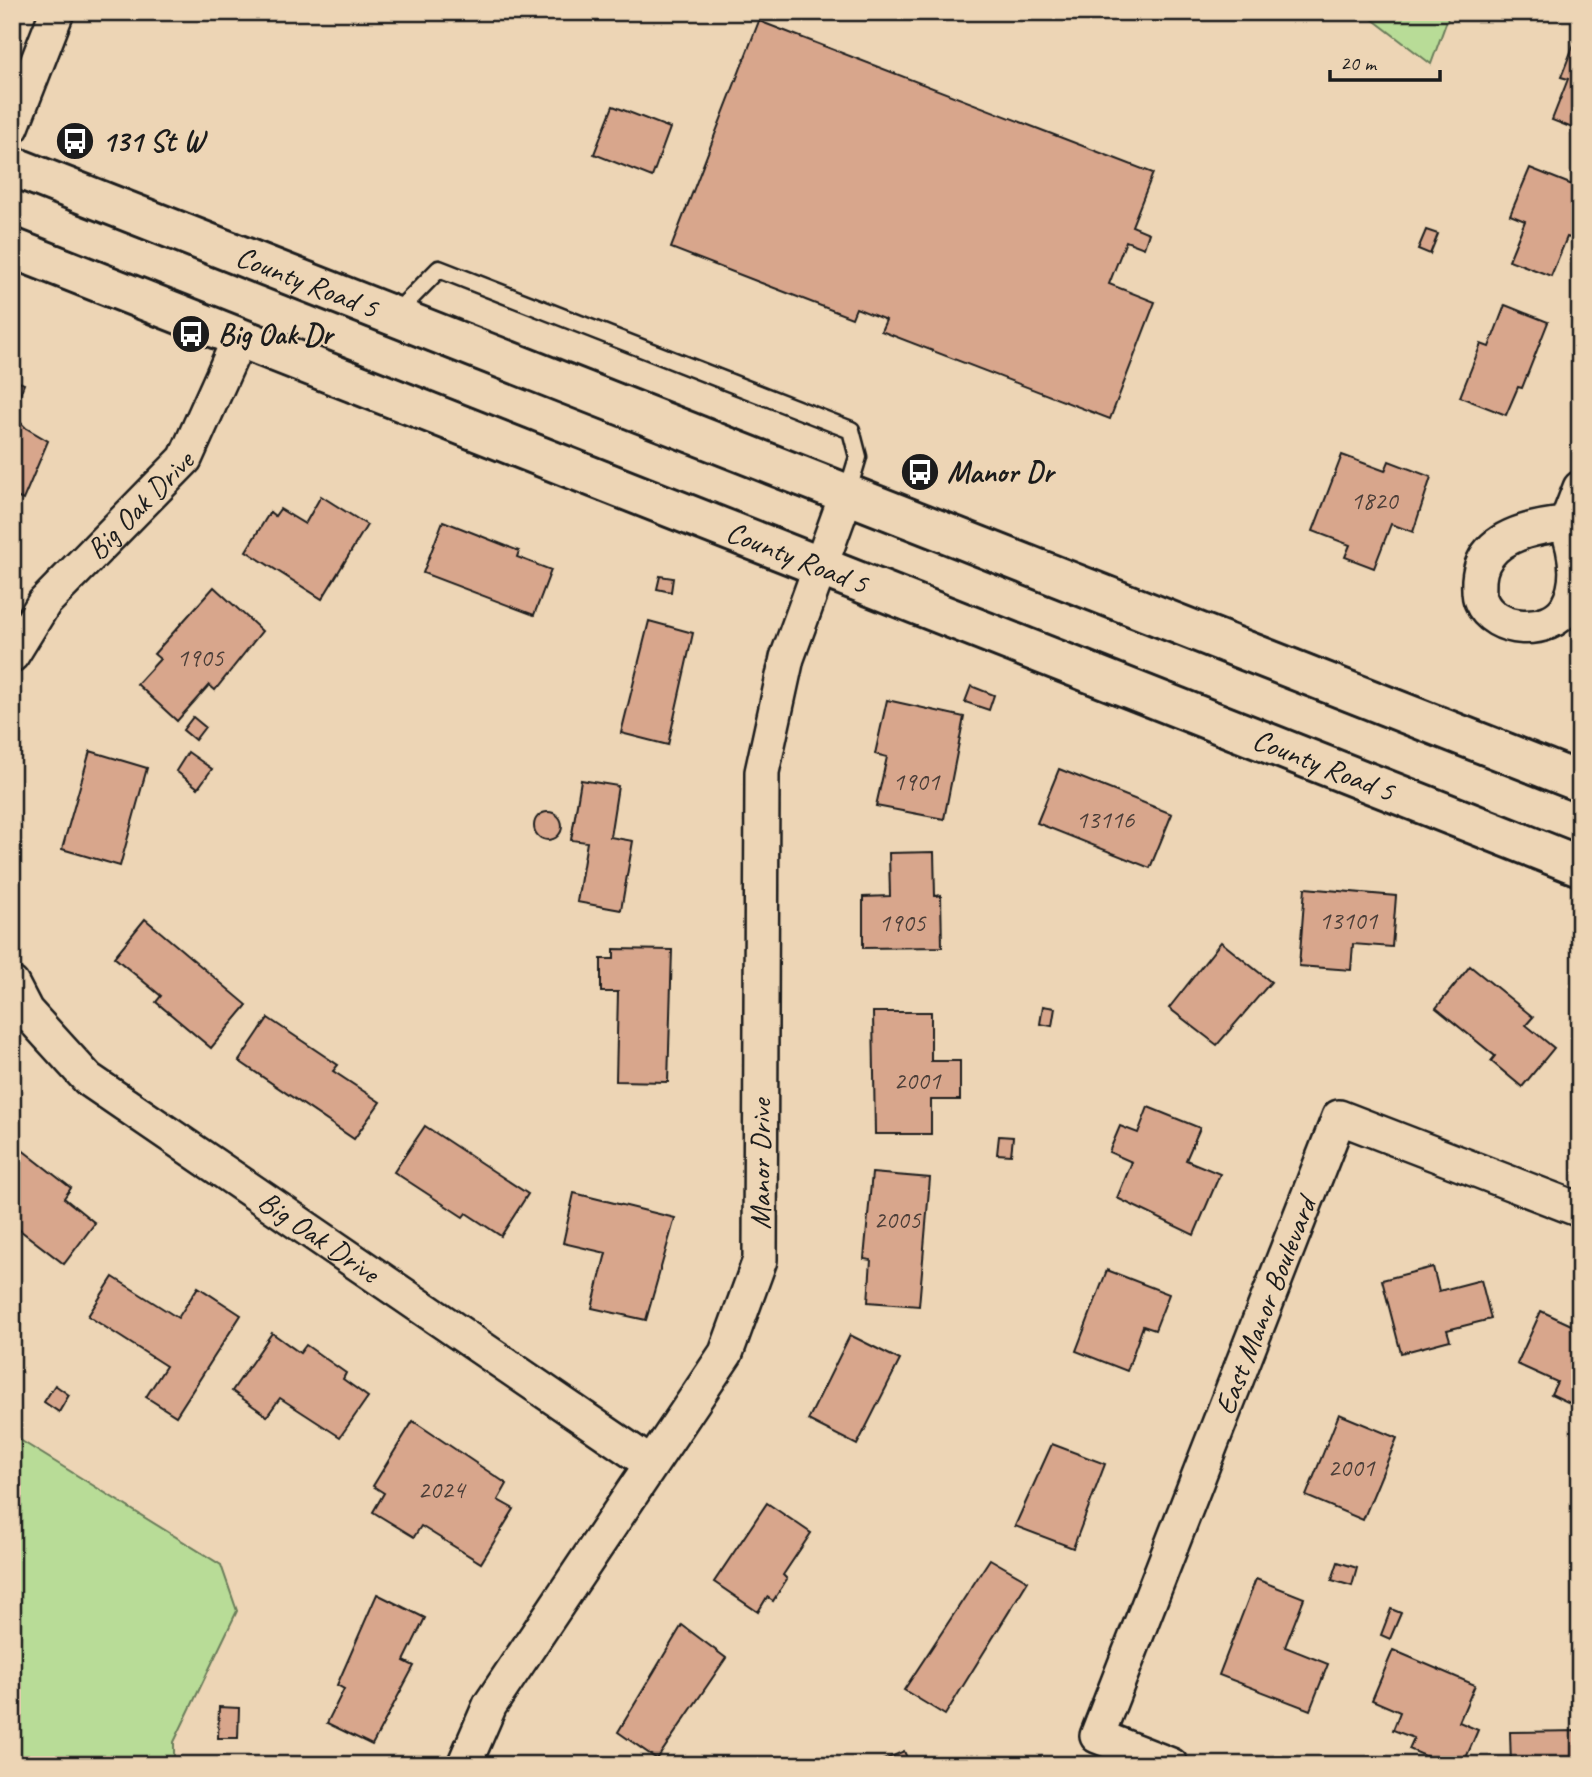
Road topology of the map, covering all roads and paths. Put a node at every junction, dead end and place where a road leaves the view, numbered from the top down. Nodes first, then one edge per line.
1 (57, 12) edge
2 (16, 106) edge
3 (12, 166) edge
4 (12, 248) edge
5 (394, 315) junction
6 (239, 339) junction
7 (1580, 488) edge
8 (847, 493) junction
9 (1566, 524) dead end
10 (821, 565) junction
11 (12, 655) edge
12 (1580, 782) edge
13 (1580, 866) edge
14 (12, 984) edge
15 (1580, 1210) edge
16 (651, 1464) junction
17 (464, 1765) edge
18 (1171, 1765) edge

1 - 2 street
3 - 5 main road, County Road 5
4 - 6 main road, County Road 5
5 - 8 main road, County Road 5
5 - 8 lane
6 - 10 main road, County Road 5
6 - 11 street, Big Oak Drive
7 - 9 street
8 - 10 street, Manor Drive
8 - 12 main road, County Road 5
10 - 13 main road, County Road 5
10 - 16 street, Manor Drive
14 - 16 street, Big Oak Drive
15 - 18 street, East Manor Boulevard
16 - 17 street, Manor Drive

